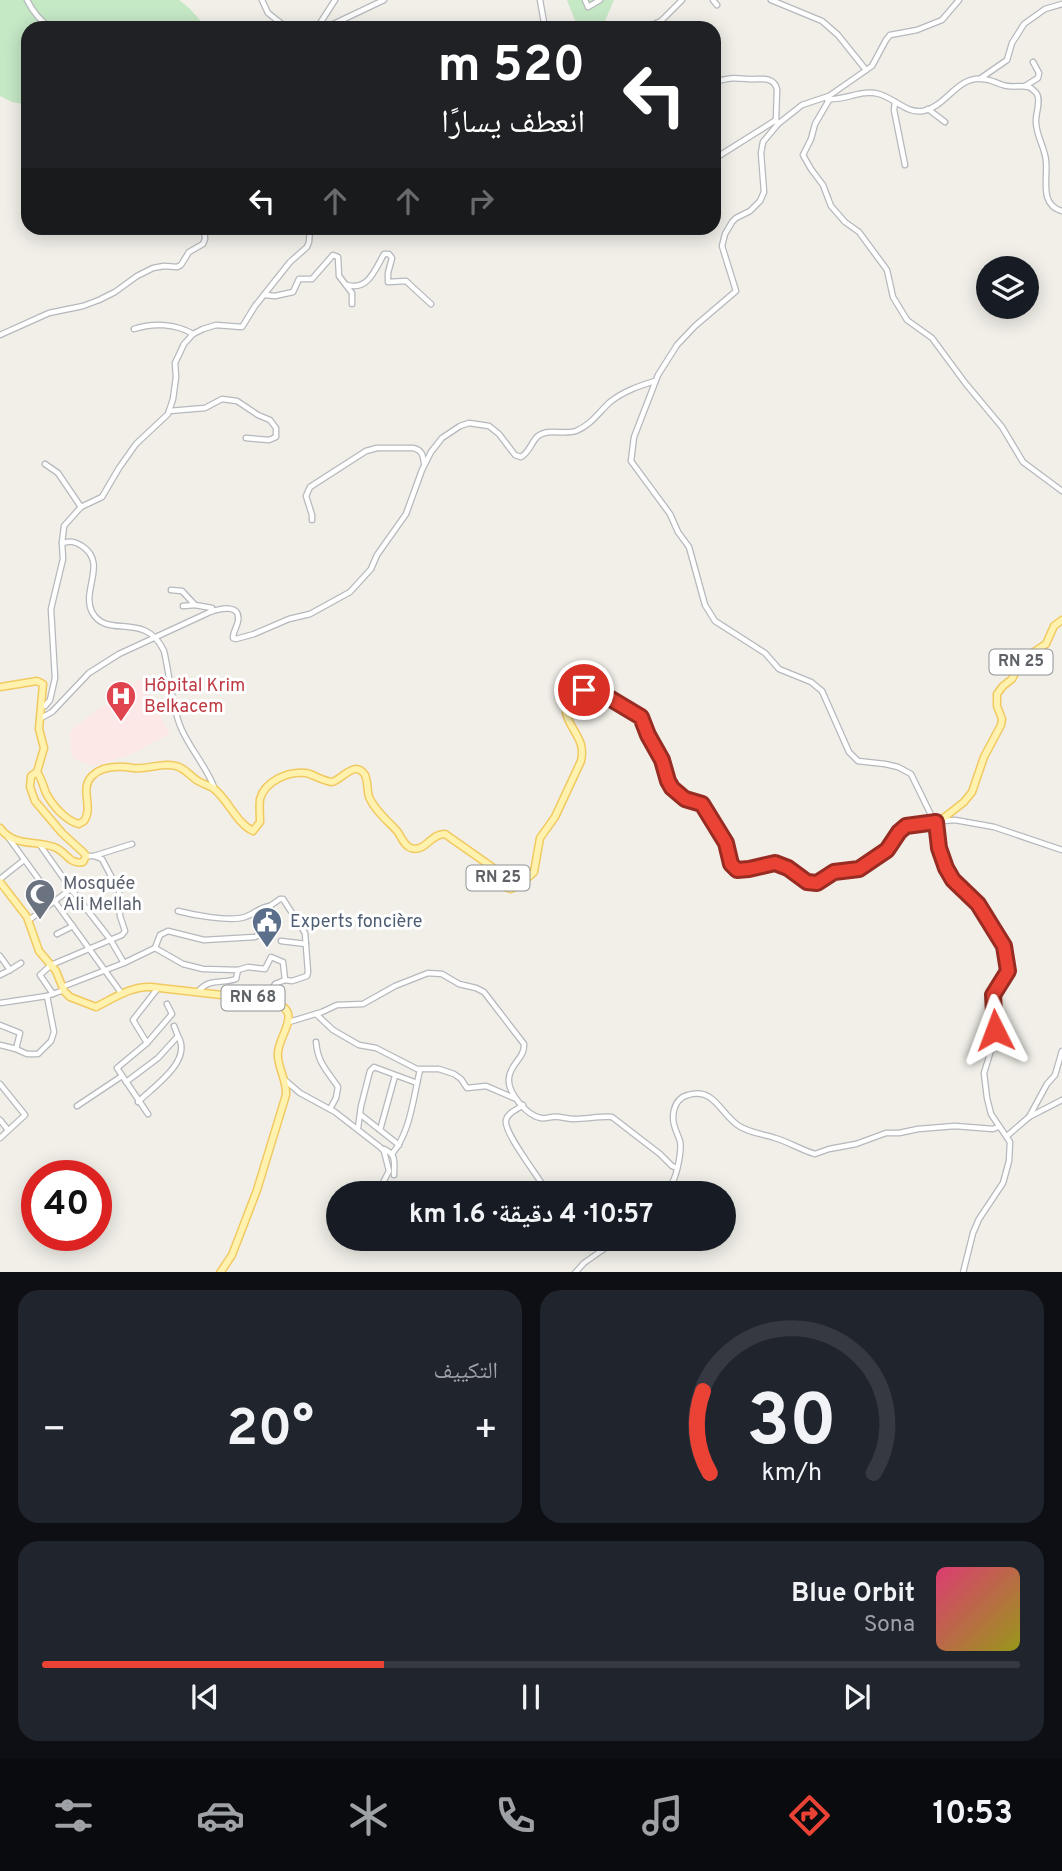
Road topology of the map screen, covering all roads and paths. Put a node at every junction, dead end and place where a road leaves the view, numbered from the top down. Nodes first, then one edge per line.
1 (27, 0) edge
2 (262, 0) edge
3 (335, 0) edge
4 (384, 0) edge
5 (540, 0) edge
6 (585, 0) edge
7 (600, 0) edge
8 (679, 0) edge
9 (771, 0) edge
10 (959, 0) edge
11 (1062, 5) edge
12 (41, 21) edge
13 (278, 21) edge
14 (322, 21) edge
15 (340, 21) edge
16 (544, 21) edge
17 (661, 21) edge
18 (1033, 62) dead end
19 (866, 70) junction
20 (981, 78) junction
21 (721, 80) edge
22 (1024, 87) junction
23 (826, 99) junction
24 (895, 102) junction
25 (928, 110) junction
26 (777, 122) junction
27 (945, 122) dead end
28 (721, 155) edge
29 (905, 165) dead end
30 (1062, 211) edge
31 (205, 235) edge
32 (310, 235) edge
33 (346, 284) junction
34 (264, 295) junction
35 (352, 304) dead end
36 (431, 304) dead end
37 (134, 329) dead end
38 (192, 334) junction
39 (0, 335) edge
40 (655, 381) junction
41 (169, 411) junction
42 (246, 438) dead end
43 (45, 464) dead end
44 (425, 464) junction
45 (1062, 491) edge
46 (81, 507) junction
47 (312, 520) dead end
48 (62, 543) junction
49 (171, 590) dead end
50 (195, 605) junction
51 (183, 606) dead end
52 (210, 612) junction
53 (1062, 620) edge
54 (155, 636) junction
55 (0, 687) edge
56 (41, 706) junction
57 (40, 719) junction
58 (37, 772) junction
59 (214, 789) junction
60 (937, 822) junction
61 (0, 828) edge
62 (8, 837) junction
63 (132, 844) dead end
64 (40, 845) junction
65 (1062, 850) edge
66 (90, 856) junction
67 (24, 860) junction
68 (0, 880) edge
69 (71, 889) junction
70 (3, 890) edge
71 (55, 901) junction
72 (270, 906) junction
73 (178, 911) dead end
74 (29, 920) junction
75 (73, 926) junction
76 (57, 934) dead end
77 (110, 939) junction
78 (281, 941) dead end
79 (306, 944) junction
80 (90, 948) junction
81 (155, 948) junction
82 (0, 956) edge
83 (21, 963) dead end
84 (124, 963) junction
85 (51, 965) junction
86 (10, 970) junction
87 (238, 970) junction
88 (107, 971) junction
89 (0, 975) edge
90 (285, 980) junction
91 (159, 988) junction
92 (63, 989) junction
93 (198, 992) junction
94 (53, 994) junction
95 (122, 994) junction
96 (47, 996) junction
97 (266, 1000) junction
98 (0, 1003) edge
99 (167, 1004) dead end
100 (316, 1014) junction
101 (289, 1022) junction
102 (0, 1025) edge
103 (174, 1026) dead end
104 (178, 1036) junction
105 (316, 1042) dead end
106 (147, 1043) junction
107 (0, 1045) edge
108 (16, 1049) junction
109 (1062, 1051) edge
110 (420, 1070) junction
111 (122, 1076) junction
112 (395, 1076) junction
113 (286, 1081) junction
114 (126, 1082) junction
115 (417, 1083) junction
116 (0, 1084) edge
117 (515, 1098) junction
118 (1062, 1100) edge
119 (138, 1101) junction
120 (523, 1105) junction
121 (77, 1107) dead end
122 (330, 1109) junction
123 (148, 1114) dead end
124 (361, 1115) junction
125 (1029, 1117) junction
126 (0, 1120) edge
127 (998, 1127) junction
128 (358, 1129) junction
129 (8, 1130) junction
130 (380, 1130) junction
131 (1007, 1136) junction
132 (0, 1138) edge
133 (399, 1145) junction
134 (380, 1147) junction
135 (392, 1154) junction
136 (677, 1168) junction
137 (394, 1175) dead end
138 (384, 1181) edge
139 (540, 1181) edge
140 (672, 1181) edge
141 (601, 1251) edge
142 (220, 1272) edge
143 (575, 1272) edge
144 (963, 1272) edge

1 - 12 street
2 - 13 street
3 - 14 street
4 - 15 street
5 - 16 street
6 - 7 street
8 - 17 street
9 - 19 street
10 - 19 street
11 - 20 street
18 - 22 street
19 - 23 street
20 - 22 street
20 - 25 street
21 - 26 street
22 - 30 street
23 - 24 street
23 - 26 street
23 - 45 street
24 - 25 street
24 - 29 street
25 - 27 street
26 - 28 street
26 - 40 street
31 - 39 street
32 - 34 street
33 - 34 street
33 - 35 street
33 - 36 street
34 - 38 street
37 - 38 street
38 - 41 street
40 - 44 street
40 - 60 street
41 - 42 street
41 - 46 street
43 - 46 street
44 - 47 street
44 - 52 street
46 - 48 street
48 - 54 street
48 - 56 street
49 - 50 street
50 - 51 street
50 - 52 street
52 - 54 street
53 - 60 main road, RN 25
54 - 57 street
54 - 59 street
55 - 56 main road
56 - 57 main road
57 - 58 main road
58 - 59 main road, RN 25
58 - 66 main road
59 - 60 main road, RN 25
60 - 65 street
60 - 127 street
61 - 62 main road
62 - 64 main road
62 - 67 street
63 - 66 street
64 - 66 main road
64 - 69 street
66 - 77 street
67 - 68 street
67 - 71 street
68 - 70 main road
69 - 71 street
69 - 77 street
70 - 74 main road
71 - 74 street
71 - 75 street
72 - 73 street
72 - 79 street
72 - 81 street
74 - 85 main road
75 - 76 street
75 - 80 street
77 - 80 street
77 - 84 street
78 - 79 street
79 - 90 street
80 - 85 street
80 - 88 street
81 - 84 street
81 - 87 street
82 - 86 street
83 - 86 street
84 - 88 street
85 - 92 main road
85 - 94 street
86 - 89 street
87 - 90 street
87 - 93 street
88 - 92 street
88 - 95 street
90 - 97 street
91 - 93 main road, RN 68
91 - 95 main road, RN 68
91 - 106 street
92 - 94 street
92 - 95 main road, RN 68
93 - 97 main road, RN 68
94 - 96 street
96 - 98 street
96 - 108 street
97 - 101 main road, RN 68
99 - 106 street
100 - 101 street
100 - 110 street
100 - 117 street
101 - 113 main road, RN 68
102 - 108 street
103 - 104 street
104 - 114 street
104 - 119 street
105 - 122 street
106 - 111 street
107 - 108 street
109 - 125 street
110 - 115 street
110 - 117 street
111 - 114 street
111 - 121 street
112 - 115 street
112 - 124 street
112 - 130 street
113 - 122 street
113 - 142 main road, RN 68
114 - 119 street
115 - 133 street
116 - 129 street
117 - 120 street
118 - 125 street
119 - 123 street
120 - 136 street
120 - 139 street
122 - 128 street
124 - 128 street
124 - 130 street
125 - 131 street
126 - 129 street
127 - 131 street
127 - 136 street
128 - 134 street
129 - 132 street
130 - 133 street
131 - 144 street
133 - 135 street
134 - 135 street
134 - 138 street
135 - 137 street
136 - 140 street
141 - 143 street

